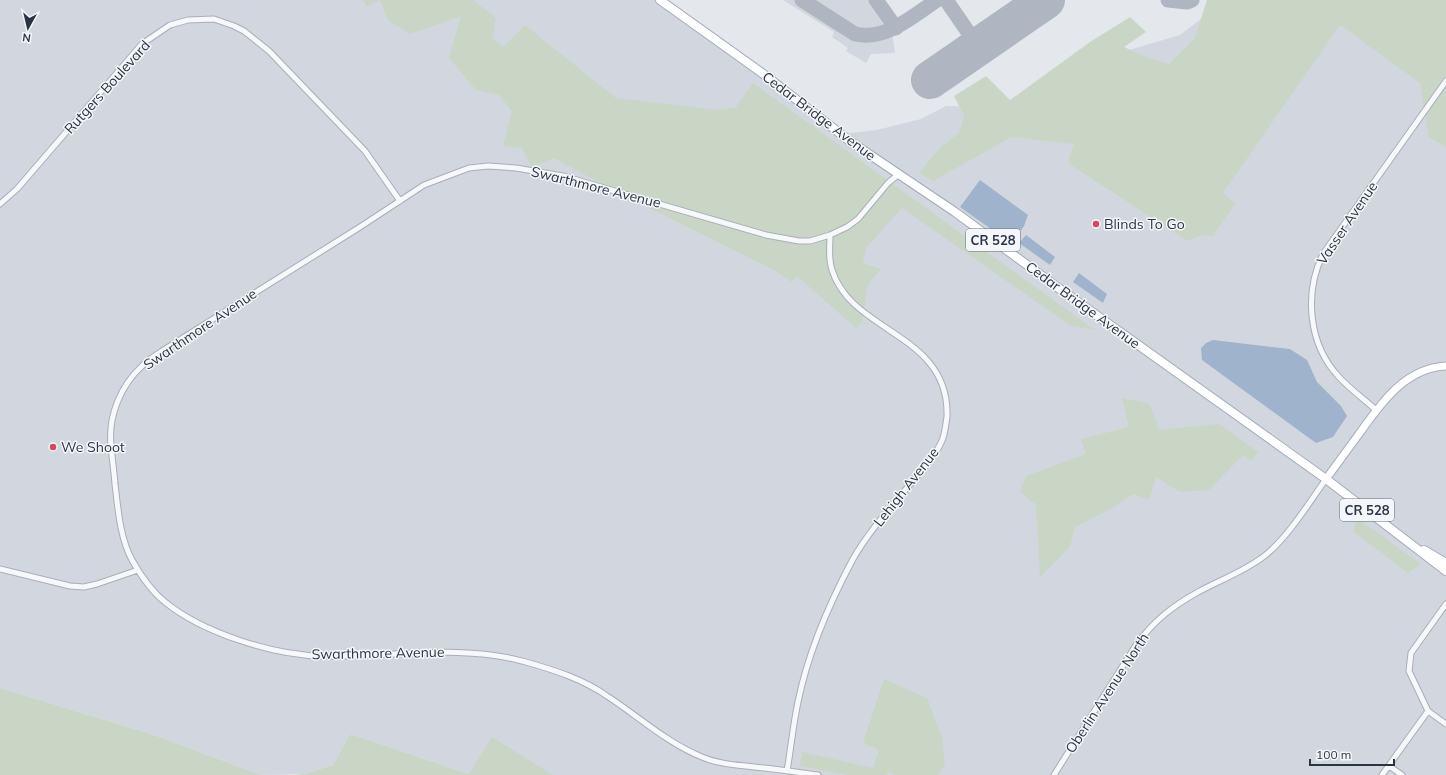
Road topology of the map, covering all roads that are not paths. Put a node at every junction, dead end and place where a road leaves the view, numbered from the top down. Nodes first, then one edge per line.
1 (660, 0) edge
2 (1446, 81) edge
3 (899, 174) junction
4 (400, 201) junction
5 (0, 204) edge
6 (830, 235) junction
7 (1446, 366) edge
8 (1376, 410) junction
9 (1326, 479) junction
10 (1408, 541) junction
11 (1446, 563) edge
12 (0, 569) edge
13 (138, 570) junction
14 (1446, 572) edge
15 (1446, 604) edge
16 (1428, 711) junction
17 (1446, 724) edge
18 (1389, 766) junction
19 (788, 771) junction
20 (818, 775) edge
21 (1054, 775) edge
22 (1382, 775) edge
23 (1402, 775) edge

1 - 3 main road, Cedar Bridge Avenue / CR 528
2 - 8 street, Vasser Avenue
3 - 6 street, Swarthmore Avenue
3 - 9 main road, Cedar Bridge Avenue / CR 528
4 - 5 street, Rutgers Boulevard
4 - 6 street, Swarthmore Avenue
4 - 13 street, Swarthmore Avenue
6 - 19 street, Lehigh Avenue
7 - 8 street
8 - 9 street
9 - 10 main road, Cedar Bridge Avenue / CR 528
9 - 21 street, Oberlin Avenue North
10 - 11 main road, Cedar Bridge Avenue / CR 528
10 - 14 main road, Cedar Bridge Avenue / CR 528
12 - 13 street
13 - 19 street, Swarthmore Avenue
15 - 16 street
16 - 17 street
16 - 18 street
18 - 22 street
18 - 23 street
19 - 20 street, Swarthmore Avenue

